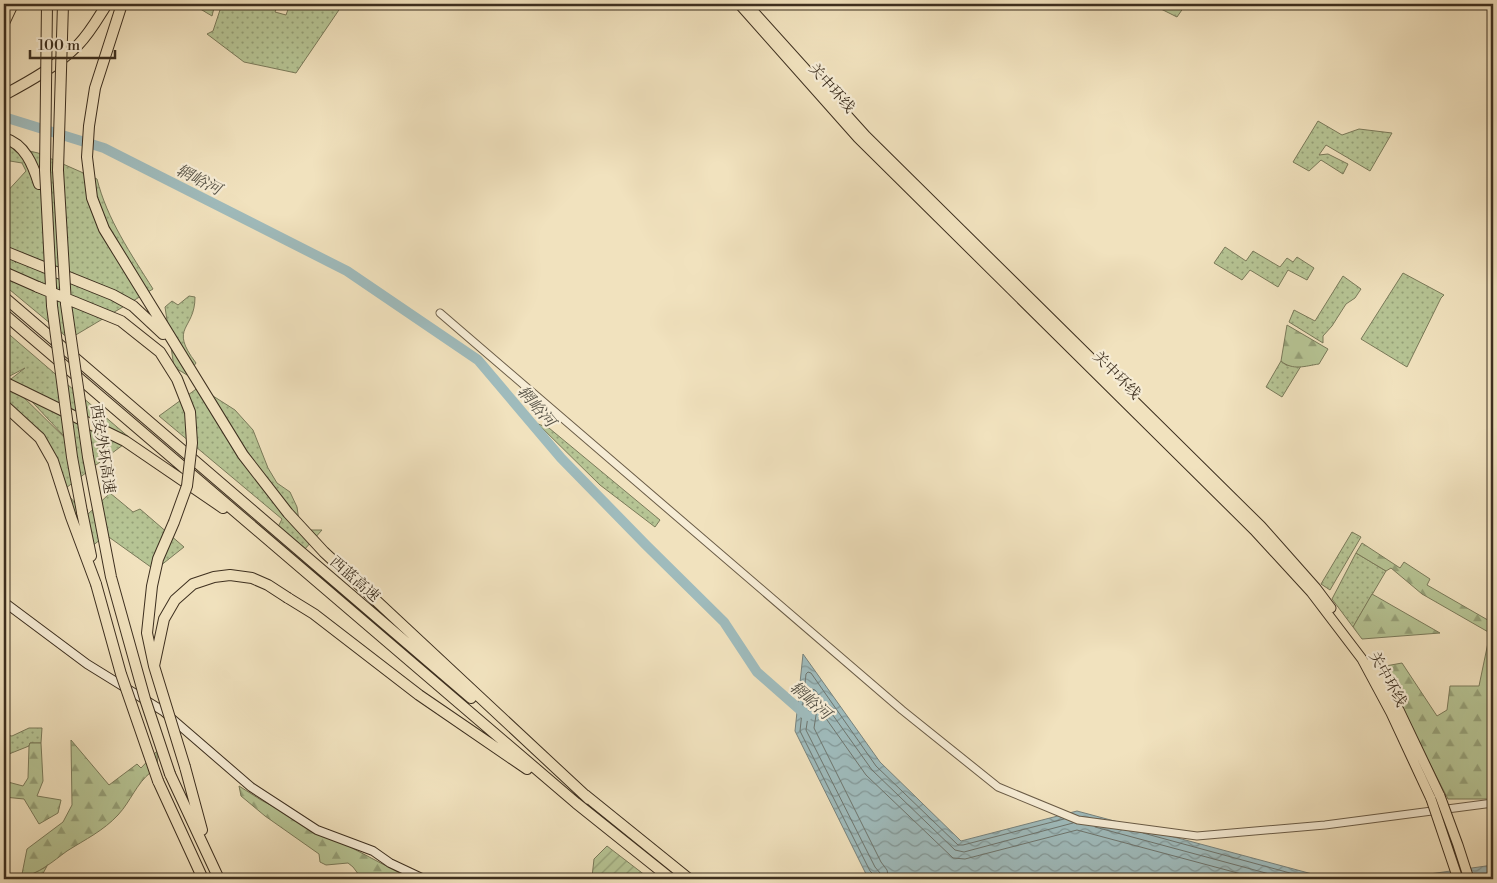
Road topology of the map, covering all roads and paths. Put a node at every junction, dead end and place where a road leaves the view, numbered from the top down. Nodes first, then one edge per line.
1 (12, 4) edge
2 (47, 4) edge
3 (64, 4) edge
4 (107, 4) edge
5 (122, 4) edge
6 (738, 4) edge
7 (747, 4) edge
8 (4, 15) edge
9 (4, 23) edge
10 (4, 94) edge
11 (4, 138) edge
12 (4, 251) edge
13 (4, 272) edge
14 (4, 297) edge
15 (52, 306) junction
16 (440, 313) dead end
17 (4, 314) edge
18 (182, 357) junction
19 (4, 382) edge
20 (4, 405) edge
21 (267, 538) junction
22 (96, 584) junction
23 (4, 602) edge
24 (154, 666) junction
25 (1435, 797) junction
26 (589, 799) junction
27 (576, 803) junction
28 (1493, 803) edge
29 (209, 858) junction
30 (203, 879) edge
31 (219, 879) edge
32 (424, 879) edge
33 (671, 879) edge
34 (689, 879) edge
35 (1458, 879) edge
36 (1469, 879) edge

1 - 8 highway
1 - 9 highway
2 - 15 highway, 西安外环高速, bridge
3 - 29 highway, 西安外环高速, bridge
4 - 10 highway, bridge
5 - 18 highway
6 - 25 highway, 关中环线
7 - 25 highway, 关中环线
11 - 15 highway, bridge
12 - 18 highway, bridge
13 - 24 highway, bridge
14 - 26 highway, 西蓝高速
15 - 22 highway, 西安外环高速, bridge
16 - 28 street
17 - 21 highway, 西蓝高速
18 - 26 highway
19 - 21 highway
20 - 22 highway
21 - 27 highway, 西蓝高速
22 - 30 highway, 西安外环高速, bridge
23 - 32 main road
24 - 27 highway, bridge
24 - 29 highway, bridge
25 - 35 highway, bridge
25 - 36 highway, bridge
26 - 34 highway, 西蓝高速
27 - 33 highway, 西蓝高速
29 - 31 highway, 西安外环高速

